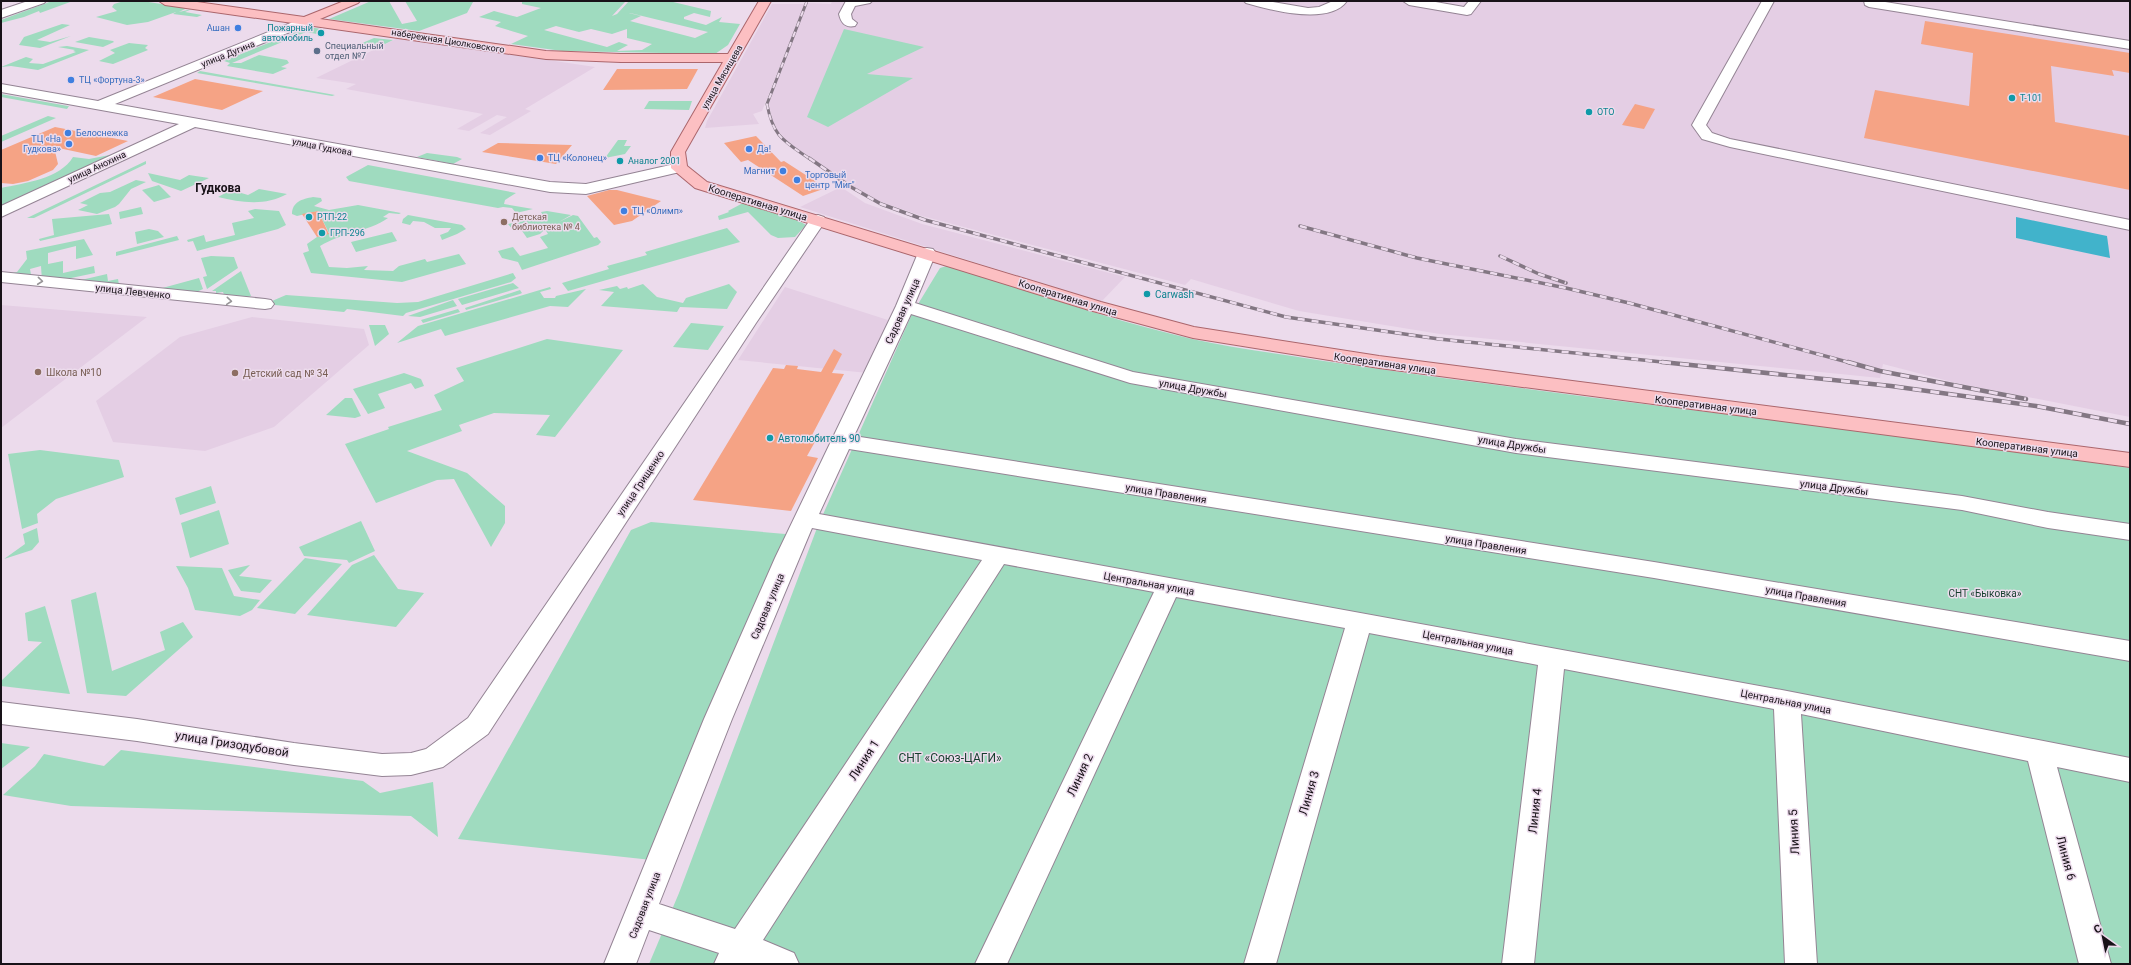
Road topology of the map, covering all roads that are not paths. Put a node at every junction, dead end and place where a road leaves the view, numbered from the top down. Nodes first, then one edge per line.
1 (7, 1) edge
2 (40, 1) edge
3 (166, 1) edge
4 (354, 1) edge
5 (765, 1) edge
6 (866, 1) edge
7 (1250, 1) edge
8 (1341, 1) edge
9 (1408, 1) edge
10 (1475, 1) edge
11 (1768, 1) edge
12 (1870, 1) edge
13 (19, 7) junction
14 (1, 14) edge
15 (308, 20) junction
16 (851, 23) dead end
17 (2130, 45) edge
18 (733, 58) junction
19 (1, 88) edge
20 (101, 105) junction
21 (193, 123) junction
22 (678, 152) junction
23 (679, 168) junction
24 (643, 177) junction
25 (701, 185) junction
26 (1, 212) edge
27 (818, 220) junction
28 (2130, 225) edge
29 (927, 253) junction
30 (1, 277) edge
31 (265, 304) dead end
32 (905, 306) junction
33 (842, 441) junction
34 (2130, 460) edge
35 (804, 520) junction
36 (2130, 532) edge
37 (997, 556) junction
38 (1169, 586) junction
39 (1359, 622) junction
40 (2130, 651) edge
41 (1552, 658) junction
42 (1787, 700) junction
43 (1, 713) edge
44 (458, 743) joint
45 (2039, 751) junction
46 (2130, 770) edge
47 (642, 914) junction
48 (736, 955) edge
49 (620, 964) edge
50 (783, 964) edge
51 (991, 964) edge
52 (1260, 964) edge
53 (1518, 964) edge
54 (1801, 964) edge
55 (2095, 964) edge

1 - 13 street
2 - 13 street
3 - 15 main road, набережная Циолковского
4 - 15 main road, улица Дугина
5 - 18 main road, улица Мясищева
6 - 16 street
7 - 8 street
9 - 10 street
11 - 28 street
12 - 17 street
13 - 14 street
15 - 18 main road, набережная Циолковского
15 - 20 street, улица Дугина
18 - 22 main road, улица Мясищева
19 - 20 street, улица Гудкова
20 - 21 street, улица Гудкова
21 - 24 street, улица Гудкова
21 - 26 street, улица Анохина
22 - 23 main road
22 - 24 street, улица Гудкова
23 - 24 street, улица Гудкова
23 - 25 main road, Кооперативная улица
24 - 25 street, улица Гудкова
25 - 27 main road, Кооперативная улица
27 - 29 main road, Кооперативная улица
27 - 44 street, улица Грищенко
29 - 32 street, Садовая улица
29 - 34 main road, Кооперативная улица
30 -> 31 street, улица Левченко
32 - 33 street, Садовая улица
32 - 36 street, улица Дружбы
33 - 35 street, Садовая улица
33 - 40 street, улица Правления
35 - 37 street, Центральная улица
35 - 47 street, Садовая улица
37 - 38 street, Центральная улица
37 - 48 street, Линия 1
38 - 39 street, Центральная улица
38 - 51 street, Линия 2
39 - 41 street, Центральная улица
39 - 52 street, Линия 3
41 - 42 street, Центральная улица
41 - 53 street, Линия 4
42 - 45 street, Центральная улица
42 - 54 street, Линия 5
43 - 44 street, улица Гризодубовой
45 - 46 street, Центральная улица
45 - 55 street, Линия 6
47 - 48 street
47 - 49 street, Садовая улица
48 - 50 street

